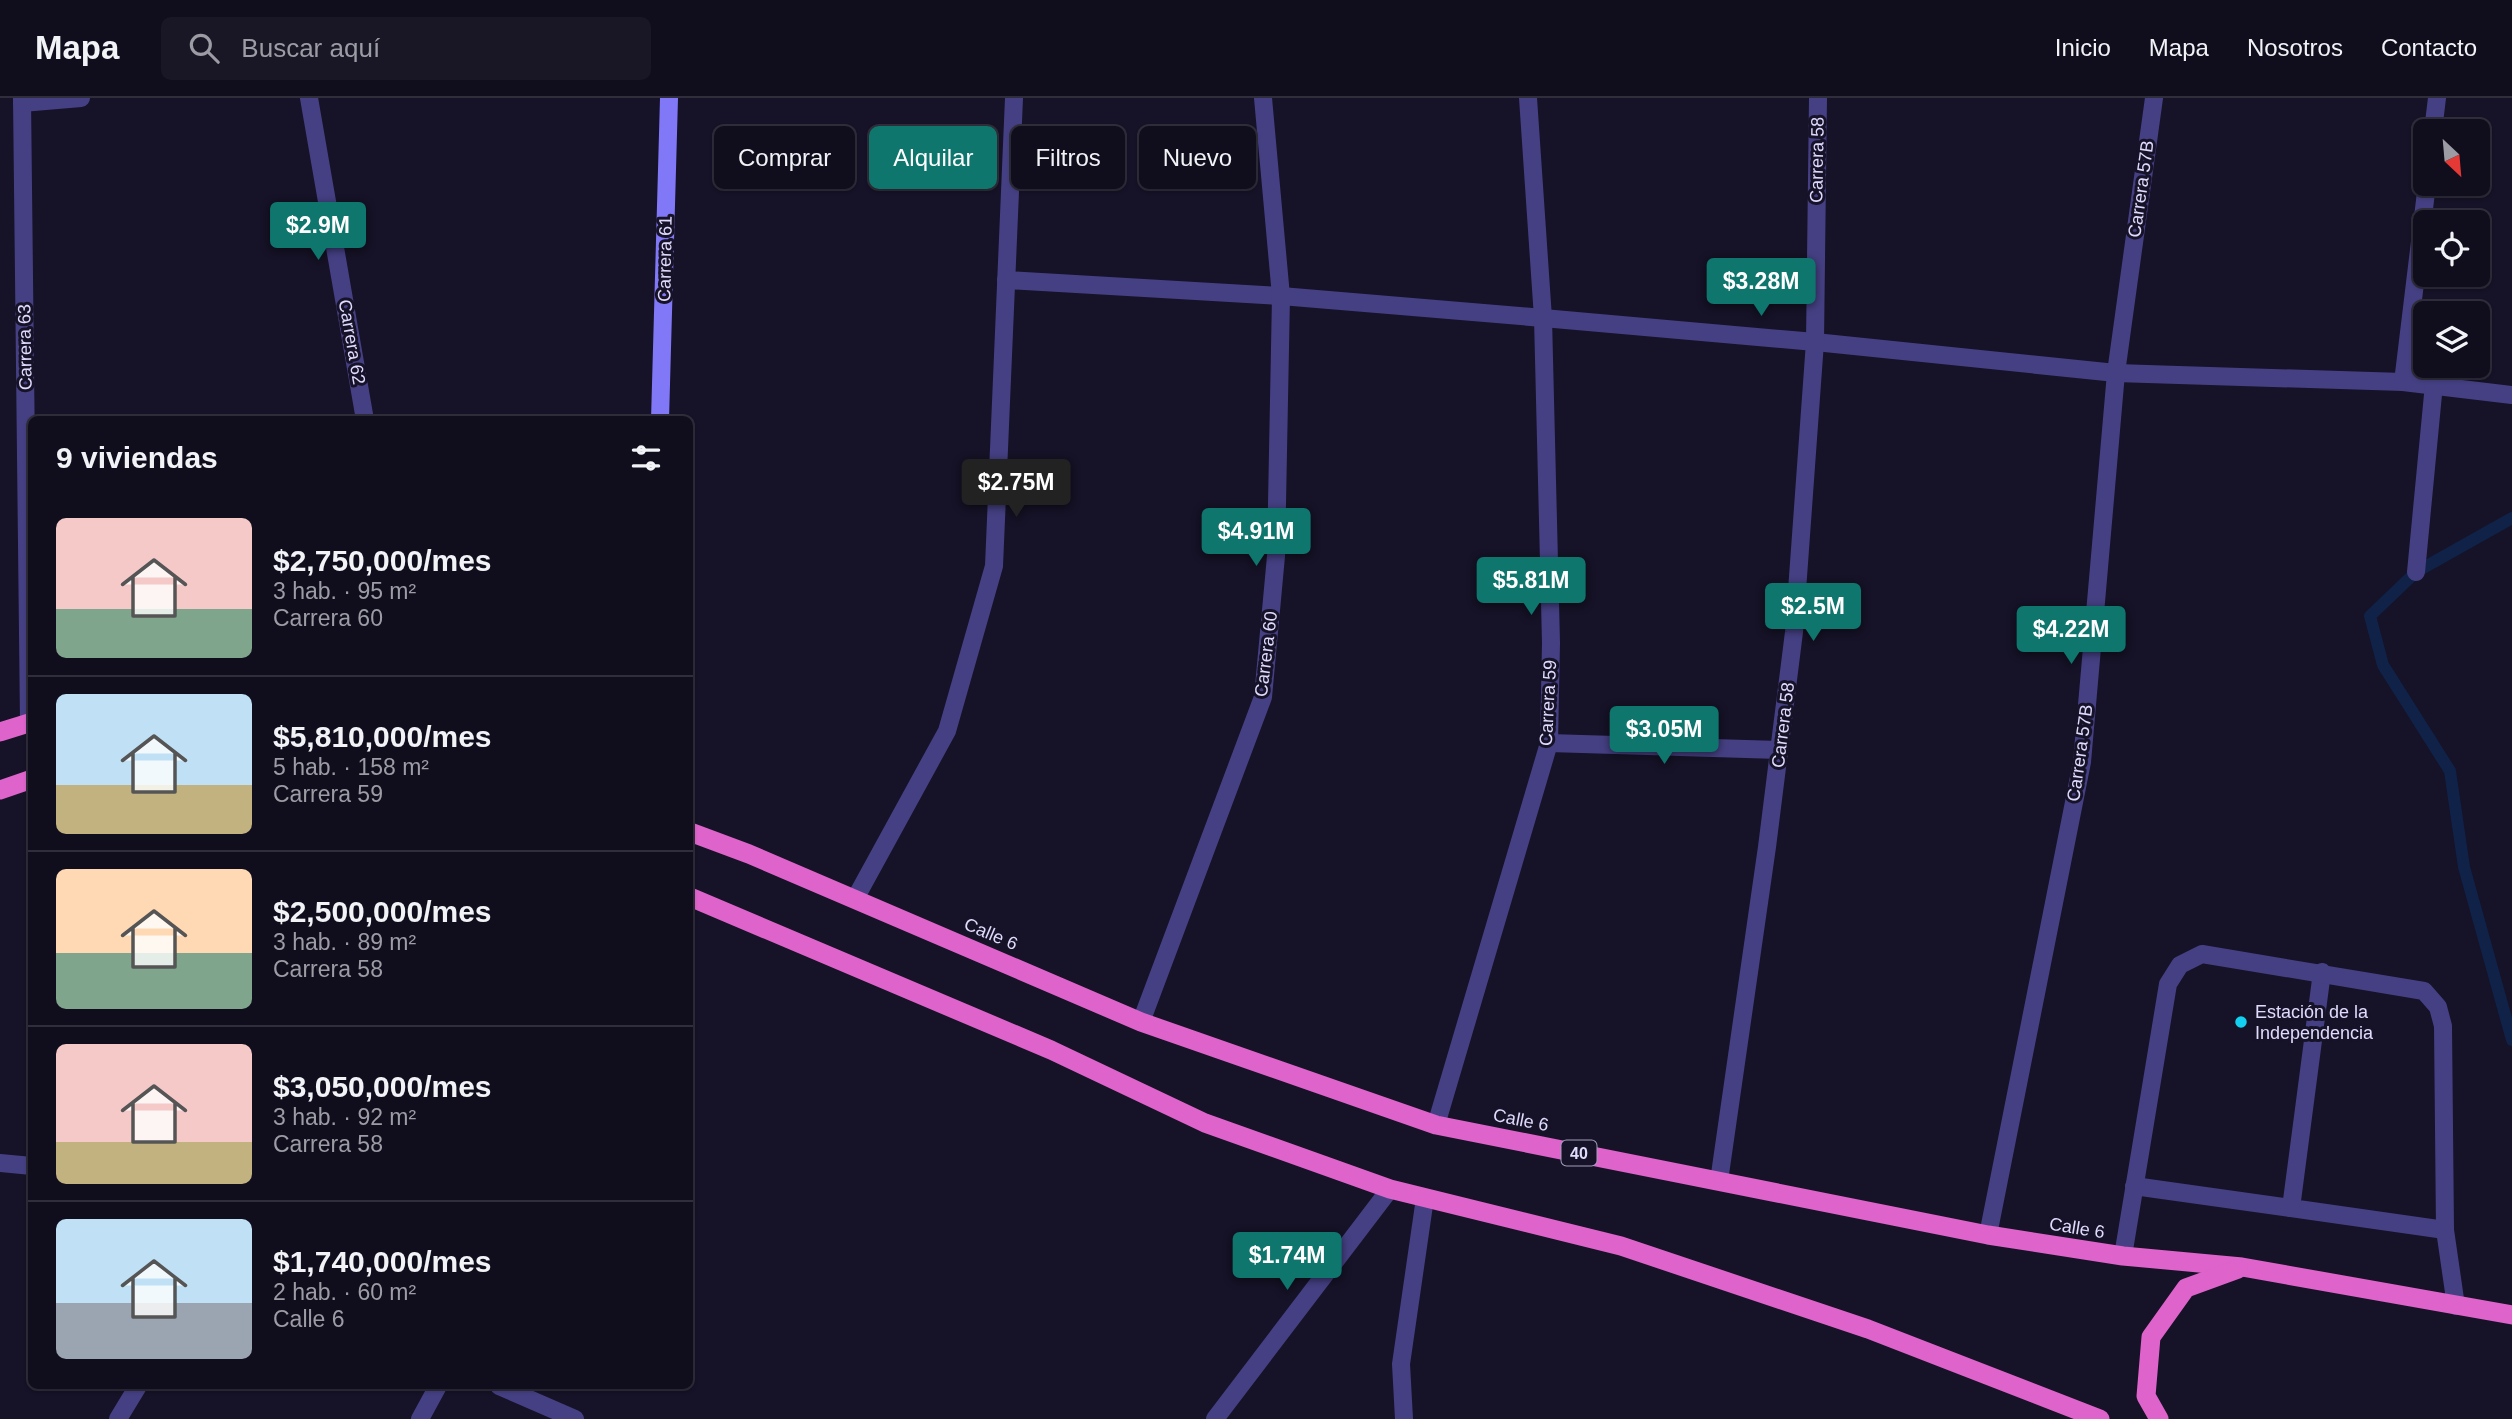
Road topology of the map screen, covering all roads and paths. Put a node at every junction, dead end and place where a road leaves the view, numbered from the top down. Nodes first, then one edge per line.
1 (81, 98) edge
2 (309, 98) edge
3 (669, 98) edge
4 (1014, 98) edge
5 (1263, 98) edge
6 (1528, 98) edge
7 (1818, 98) edge
8 (2154, 98) edge
9 (2437, 98) edge
10 (22, 100) edge
11 (2434, 119) edge
12 (2426, 196) edge
13 (1006, 280) junction
14 (1280, 296) junction
15 (1543, 318) junction
16 (1815, 342) junction
17 (2116, 373) junction
18 (2403, 382) junction
19 (2434, 384) junction
20 (2512, 395) edge
21 (364, 416) edge
22 (660, 416) edge
23 (28, 566) edge
24 (2416, 572) dead end
25 (28, 723) edge
26 (0, 732) edge
27 (1549, 743) junction
28 (1779, 750) junction
29 (28, 780) edge
30 (0, 790) edge
31 (693, 833) edge
32 (693, 898) edge
33 (855, 899) junction
34 (2322, 972) junction
35 (1142, 1021) junction
36 (1436, 1125) junction
37 (0, 1164) edge
38 (28, 1166) edge
39 (1719, 1181) junction
40 (2134, 1186) junction
41 (1390, 1189) junction
42 (1425, 1198) junction
43 (2291, 1208) junction
44 (2445, 1230) junction
45 (1988, 1235) junction
46 (2123, 1256) junction
47 (2242, 1268) junction
48 (2456, 1306) junction
49 (2512, 1315) edge
50 (136, 1389) edge
51 (436, 1389) edge
52 (506, 1389) edge
53 (118, 1419) edge
54 (420, 1419) edge
55 (575, 1419) edge
56 (1215, 1419) edge
57 (1404, 1419) edge
58 (2100, 1419) edge
59 (2159, 1419) edge

1 - 10 street
2 - 21 street, Carrera 62
3 - 22 main road, Carrera 61
4 - 13 street
5 - 14 street, Carrera 60
6 - 15 street, Carrera 59
7 - 16 street, Carrera 58
8 - 17 street, Carrera 57B
9 - 11 street
10 - 23 street, Carrera 63
12 - 18 street
13 - 14 street
13 - 33 street
14 - 15 street
14 - 35 street, Carrera 60
15 - 16 street
15 - 27 street, Carrera 59
16 - 17 street
16 - 28 street, Carrera 58
17 - 18 street
17 - 45 street, Carrera 57B
18 - 19 street
19 - 20 street
19 - 24 street
25 - 26 highway
27 - 28 street
27 - 36 street, Carrera 59
28 - 39 street, Carrera 58
29 - 30 highway
31 - 33 highway, Calle 6 / 40
32 - 41 highway
33 - 35 highway, Calle 6 / 40
34 - 40 street
34 - 43 street
34 - 44 street
35 - 36 highway, Calle 6 / 40
36 - 39 highway, Calle 6 / 40
37 - 38 street
39 - 45 highway, Calle 6 / 40
40 - 43 street
40 - 46 street
41 - 42 highway
41 - 56 street
42 - 57 street
42 - 58 highway
43 - 44 street
44 - 48 street
45 - 46 highway, Calle 6 / 40
46 - 47 highway, Calle 6 / 40
47 - 48 highway, Calle 6 / 40
47 - 59 highway
48 - 49 highway, Calle 6 / 40
50 - 53 street
51 - 54 street
52 - 55 street

